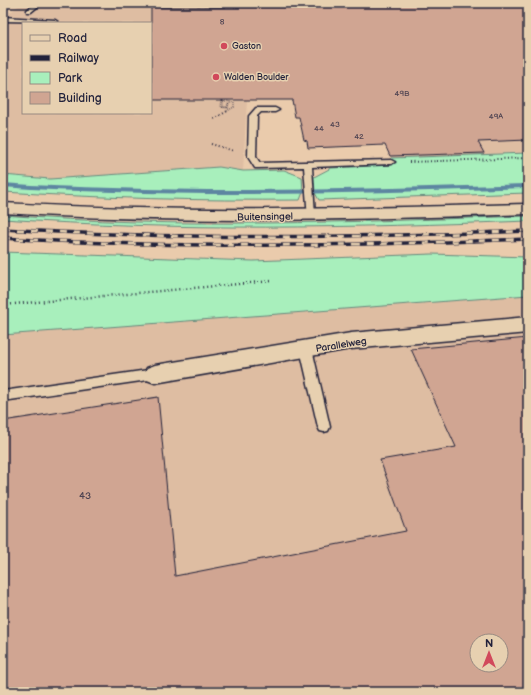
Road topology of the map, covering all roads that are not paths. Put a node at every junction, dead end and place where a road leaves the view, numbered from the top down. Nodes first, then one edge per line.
1 (39, 3) edge
2 (30, 11) dead end
3 (3, 19) edge
4 (55, 22) dead end
5 (275, 110) dead end
6 (391, 162) road end
7 (308, 166) junction
8 (3, 208) edge
9 (528, 209) edge
10 (311, 216) junction
11 (528, 326) edge
12 (306, 350) junction
13 (155, 374) joint
14 (3, 396) edge
15 (324, 427) dead end

1 - 2 lane
3 - 4 lane
5 - 7 lane
6 - 7 lane
7 - 10 lane
8 - 10 street, Buitensingel
9 - 10 street, Buitensingel
11 - 12 street, Parallelweg
12 - 13 street, Parallelweg
12 - 15 lane
13 - 14 lane

